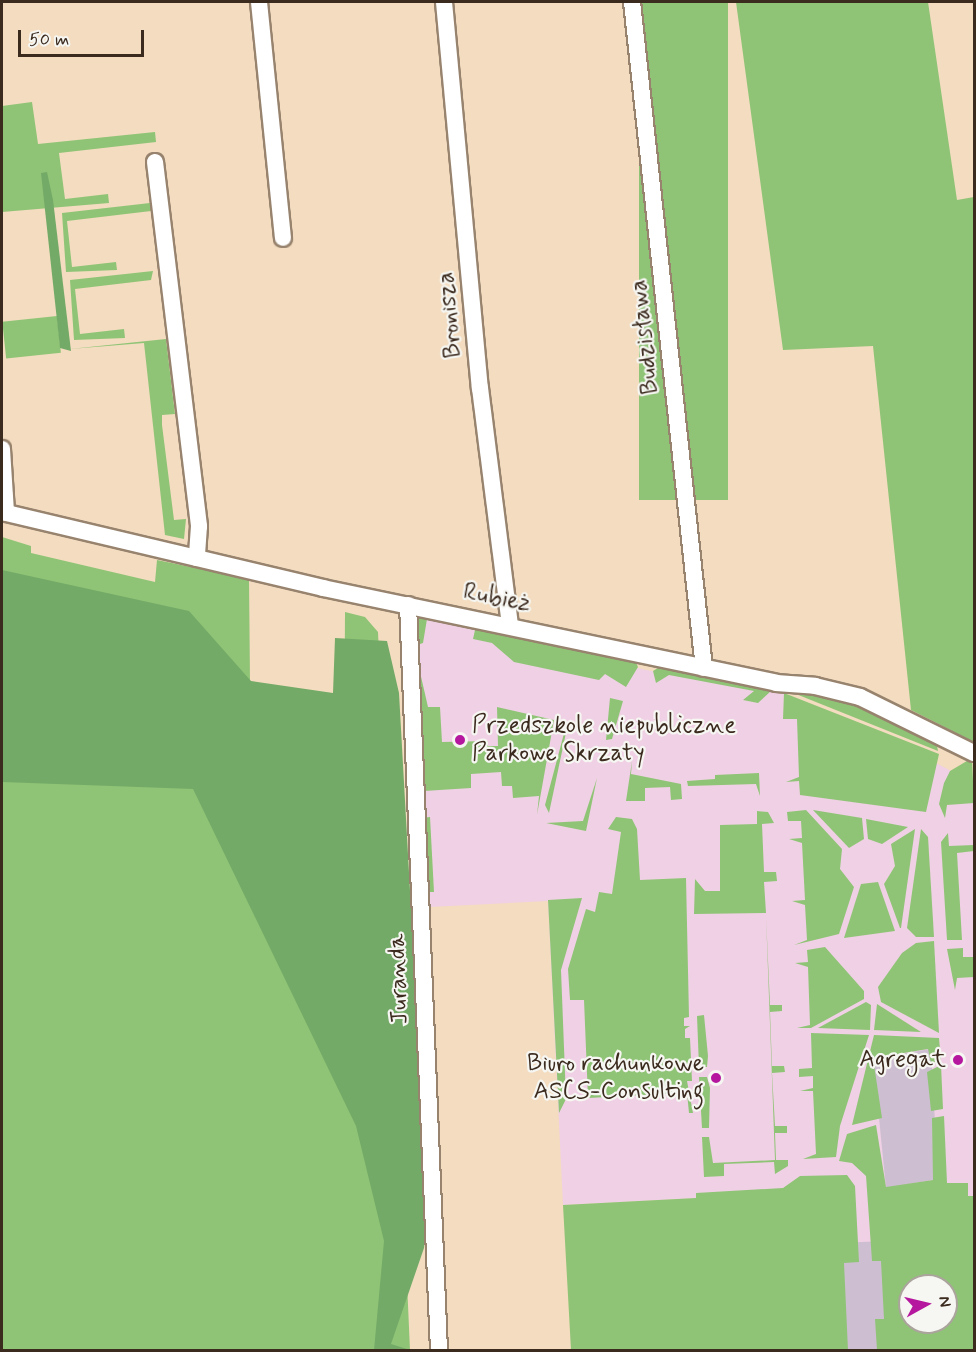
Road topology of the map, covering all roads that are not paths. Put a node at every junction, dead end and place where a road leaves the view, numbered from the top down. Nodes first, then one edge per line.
1 (258, 2) edge
2 (444, 2) edge
3 (632, 2) edge
4 (155, 162) dead end
5 (283, 238) dead end
6 (2, 449) edge
7 (4, 513) edge
8 (197, 558) junction
9 (408, 605) junction
10 (510, 624) junction
11 (704, 668) junction
12 (975, 753) edge
13 (439, 1350) edge

1 - 5 street
2 - 10 street, Bronisza
3 - 11 street, Budzisława
4 - 8 street
6 - 7 street
7 - 8 street, Rubież
8 - 9 street, Rubież
9 - 10 street, Rubież
9 - 13 street, Juranda
10 - 11 street, Rubież
11 - 12 street, Rubież

